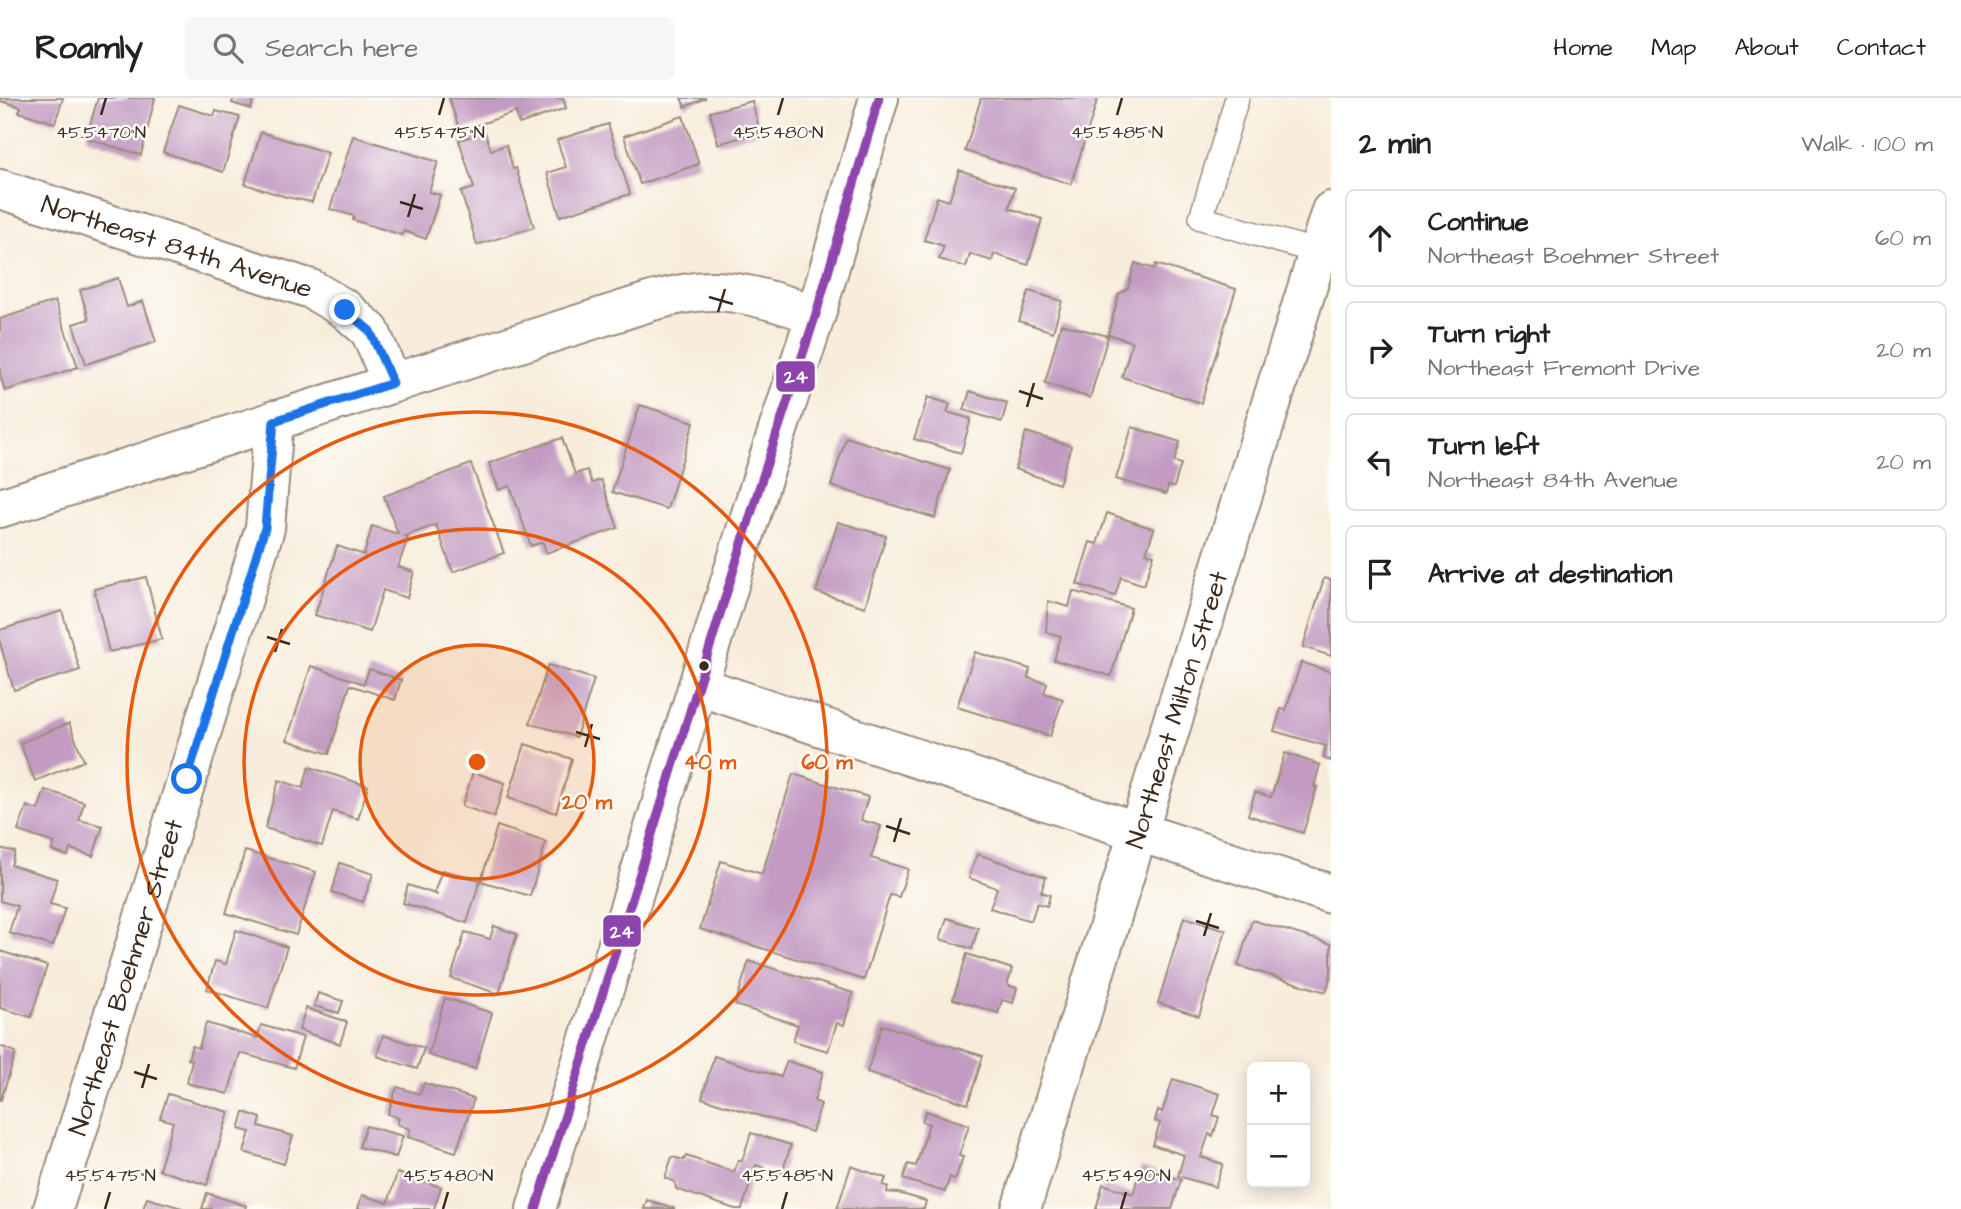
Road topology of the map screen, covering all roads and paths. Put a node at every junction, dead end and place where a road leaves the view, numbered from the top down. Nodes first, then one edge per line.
1 (879, 98) edge
2 (1237, 98) edge
3 (0, 189) edge
4 (1331, 211) edge
5 (1318, 252) junction
6 (816, 314) junction
7 (393, 383) junction
8 (274, 421) junction
9 (0, 508) edge
10 (698, 686) junction
11 (1139, 832) junction
12 (1331, 894) edge
13 (53, 1209) edge
14 (536, 1209) edge
15 (1021, 1209) edge

1 - 6 street
2 - 5 lane
3 - 7 street, Northeast 84th Avenue
4 - 5 street, Northeast Milton Street
5 - 11 street, Northeast Milton Street
6 - 7 street
6 - 10 street
7 - 8 street
8 - 9 street
8 - 13 street, Northeast Boehmer Street
10 - 11 street
10 - 14 street
11 - 12 street
11 - 15 street, Northeast Milton Street

